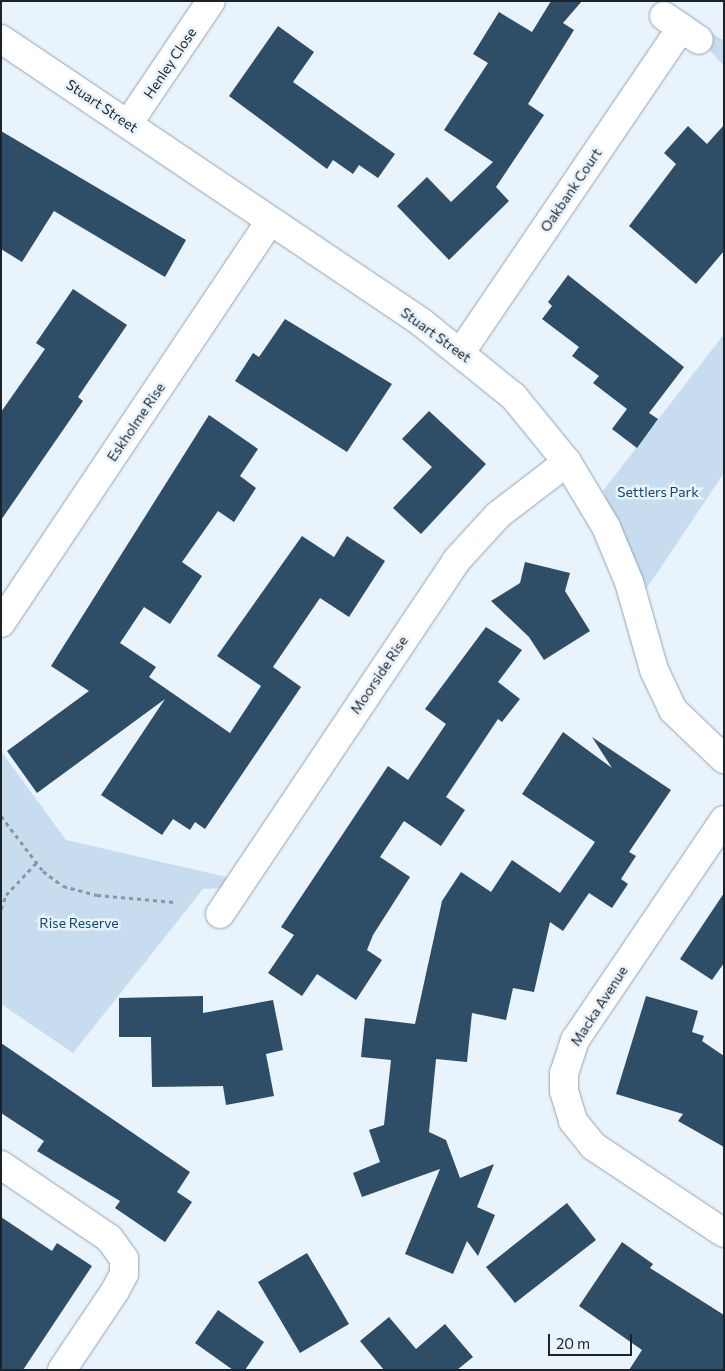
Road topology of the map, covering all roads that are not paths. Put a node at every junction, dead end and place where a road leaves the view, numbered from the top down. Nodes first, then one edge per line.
1 (212, 1) edge
2 (681, 28) dead end
3 (1, 39) edge
4 (128, 124) junction
5 (270, 221) junction
6 (462, 352) junction
7 (567, 462) junction
8 (1, 623) edge
9 (724, 759) edge
10 (724, 820) edge
11 (220, 914) dead end
12 (1, 1165) edge
13 (724, 1233) edge
14 (62, 1370) edge

1 - 4 street, Henley Close
2 - 6 street, Oakbank Court
3 - 4 street, Stuart Street
4 - 5 street, Stuart Street
5 - 6 street, Stuart Street
5 - 8 street, Eskholme Rise
6 - 7 street, Stuart Street
7 - 9 street, Stuart Street
7 - 11 street, Moorside Rise
10 - 13 street, Macka Avenue
12 - 14 street

